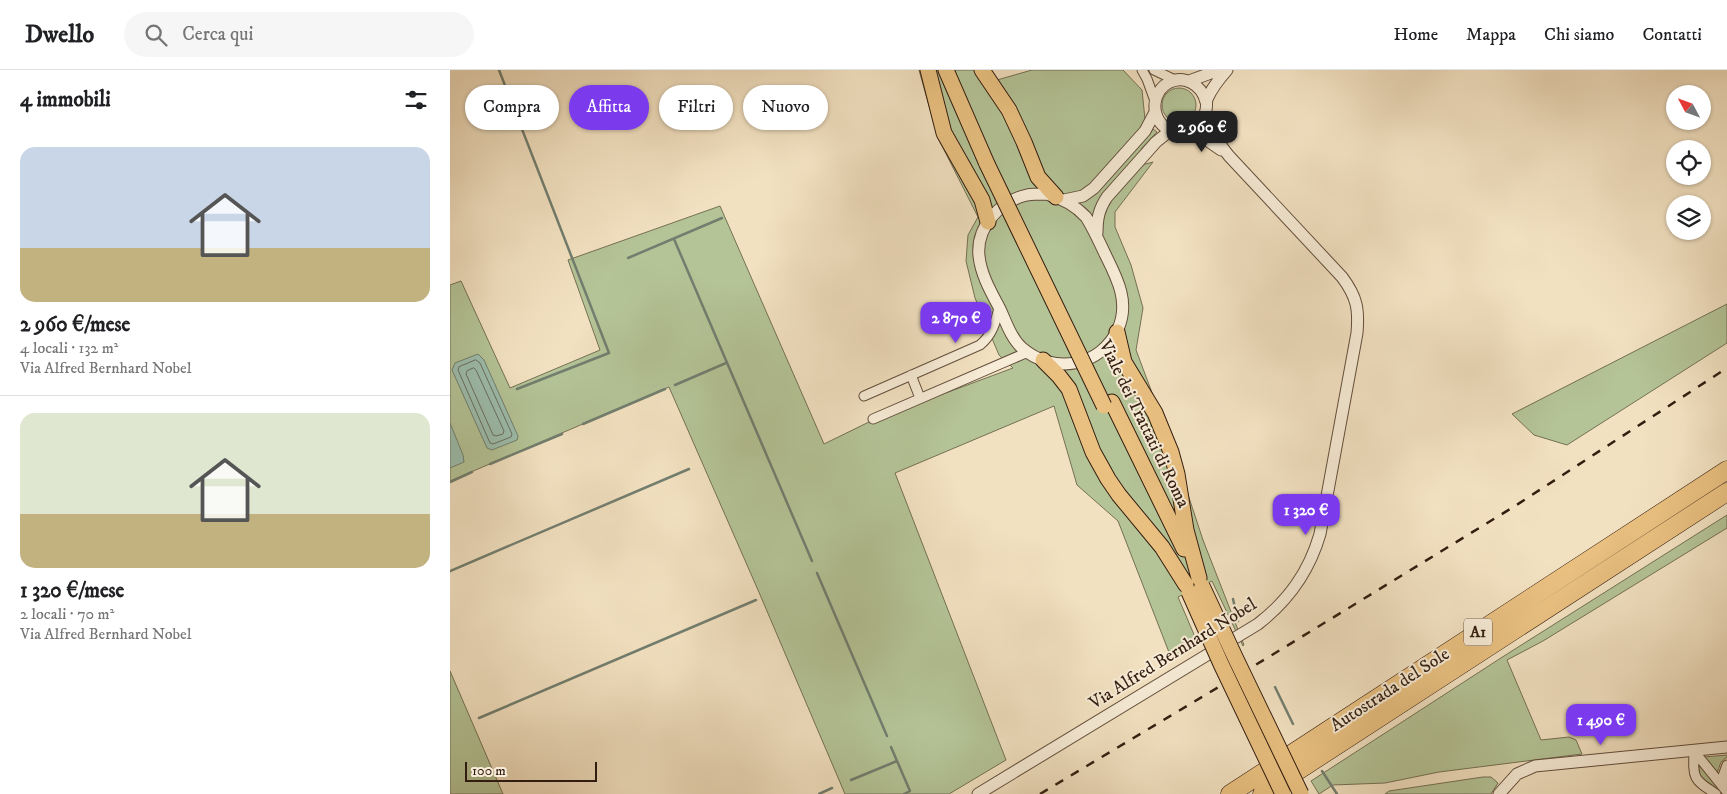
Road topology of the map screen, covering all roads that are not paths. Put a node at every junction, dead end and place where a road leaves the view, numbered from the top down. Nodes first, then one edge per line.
1 (928, 70) edge
2 (946, 70) edge
3 (953, 70) edge
4 (982, 70) edge
5 (1142, 70) edge
6 (1154, 70) edge
7 (1218, 70) edge
8 (1226, 70) edge
9 (1175, 80) junction
10 (1189, 81) junction
11 (1206, 102) junction
12 (1155, 106) junction
13 (1205, 115) junction
14 (1171, 130) junction
15 (1185, 132) junction
16 (1229, 156) junction
17 (991, 162) junction
18 (1060, 199) junction
19 (988, 222) junction
20 (1097, 237) junction
21 (999, 307) junction
22 (1117, 332) junction
23 (1028, 352) junction
24 (1043, 360) junction
25 (911, 375) junction
26 (864, 396) dead end
27 (920, 398) junction
28 (873, 419) dead end
29 (1727, 470) edge
30 (1727, 492) edge
31 (1194, 585) junction
32 (1727, 747) edge
33 (1682, 752) junction
34 (1694, 752) junction
35 (1727, 765) edge
36 (1694, 772) junction
37 (1727, 791) edge
38 (978, 794) edge
39 (1230, 794) edge
40 (1262, 794) edge
41 (1283, 794) edge
42 (1301, 794) edge
43 (1499, 794) edge
44 (1716, 794) edge

1 - 19 highway
2 - 17 highway, Viale dei Trattati di Roma
3 - 17 highway, Viale dei Trattati di Roma
4 - 18 highway
5 - 12 street
6 - 9 street
7 - 10 street
8 - 11 street
9 - 10 street
9 - 12 street
10 - 11 street
11 - 13 street
12 - 14 street
12 - 18 street
13 - 15 street
13 - 16 street, Via Alfred Bernhard Nobel
14 - 15 street
14 - 20 street
15 - 16 street, Via Alfred Bernhard Nobel
16 - 38 street, Via Alfred Bernhard Nobel
17 - 31 highway, Viale dei Trattati di Roma
18 - 19 street
18 - 20 street
19 - 21 street
20 - 22 street
21 - 23 street
21 - 25 street
22 - 24 street
22 - 31 highway
23 - 24 street
23 - 27 street
24 - 31 highway
25 - 26 street
25 - 27 street
27 - 28 street
29 - 39 highway, Autostrada del Sole / A1
30 - 40 highway, Autostrada del Sole / A1
31 - 41 highway, Viale dei Trattati di Roma, bridge
31 - 42 highway, Viale dei Trattati di Roma, bridge
32 - 34 street
33 - 34 street
33 - 36 street
33 - 43 street
34 - 36 street
34 - 37 street
35 - 37 street
36 - 44 street

